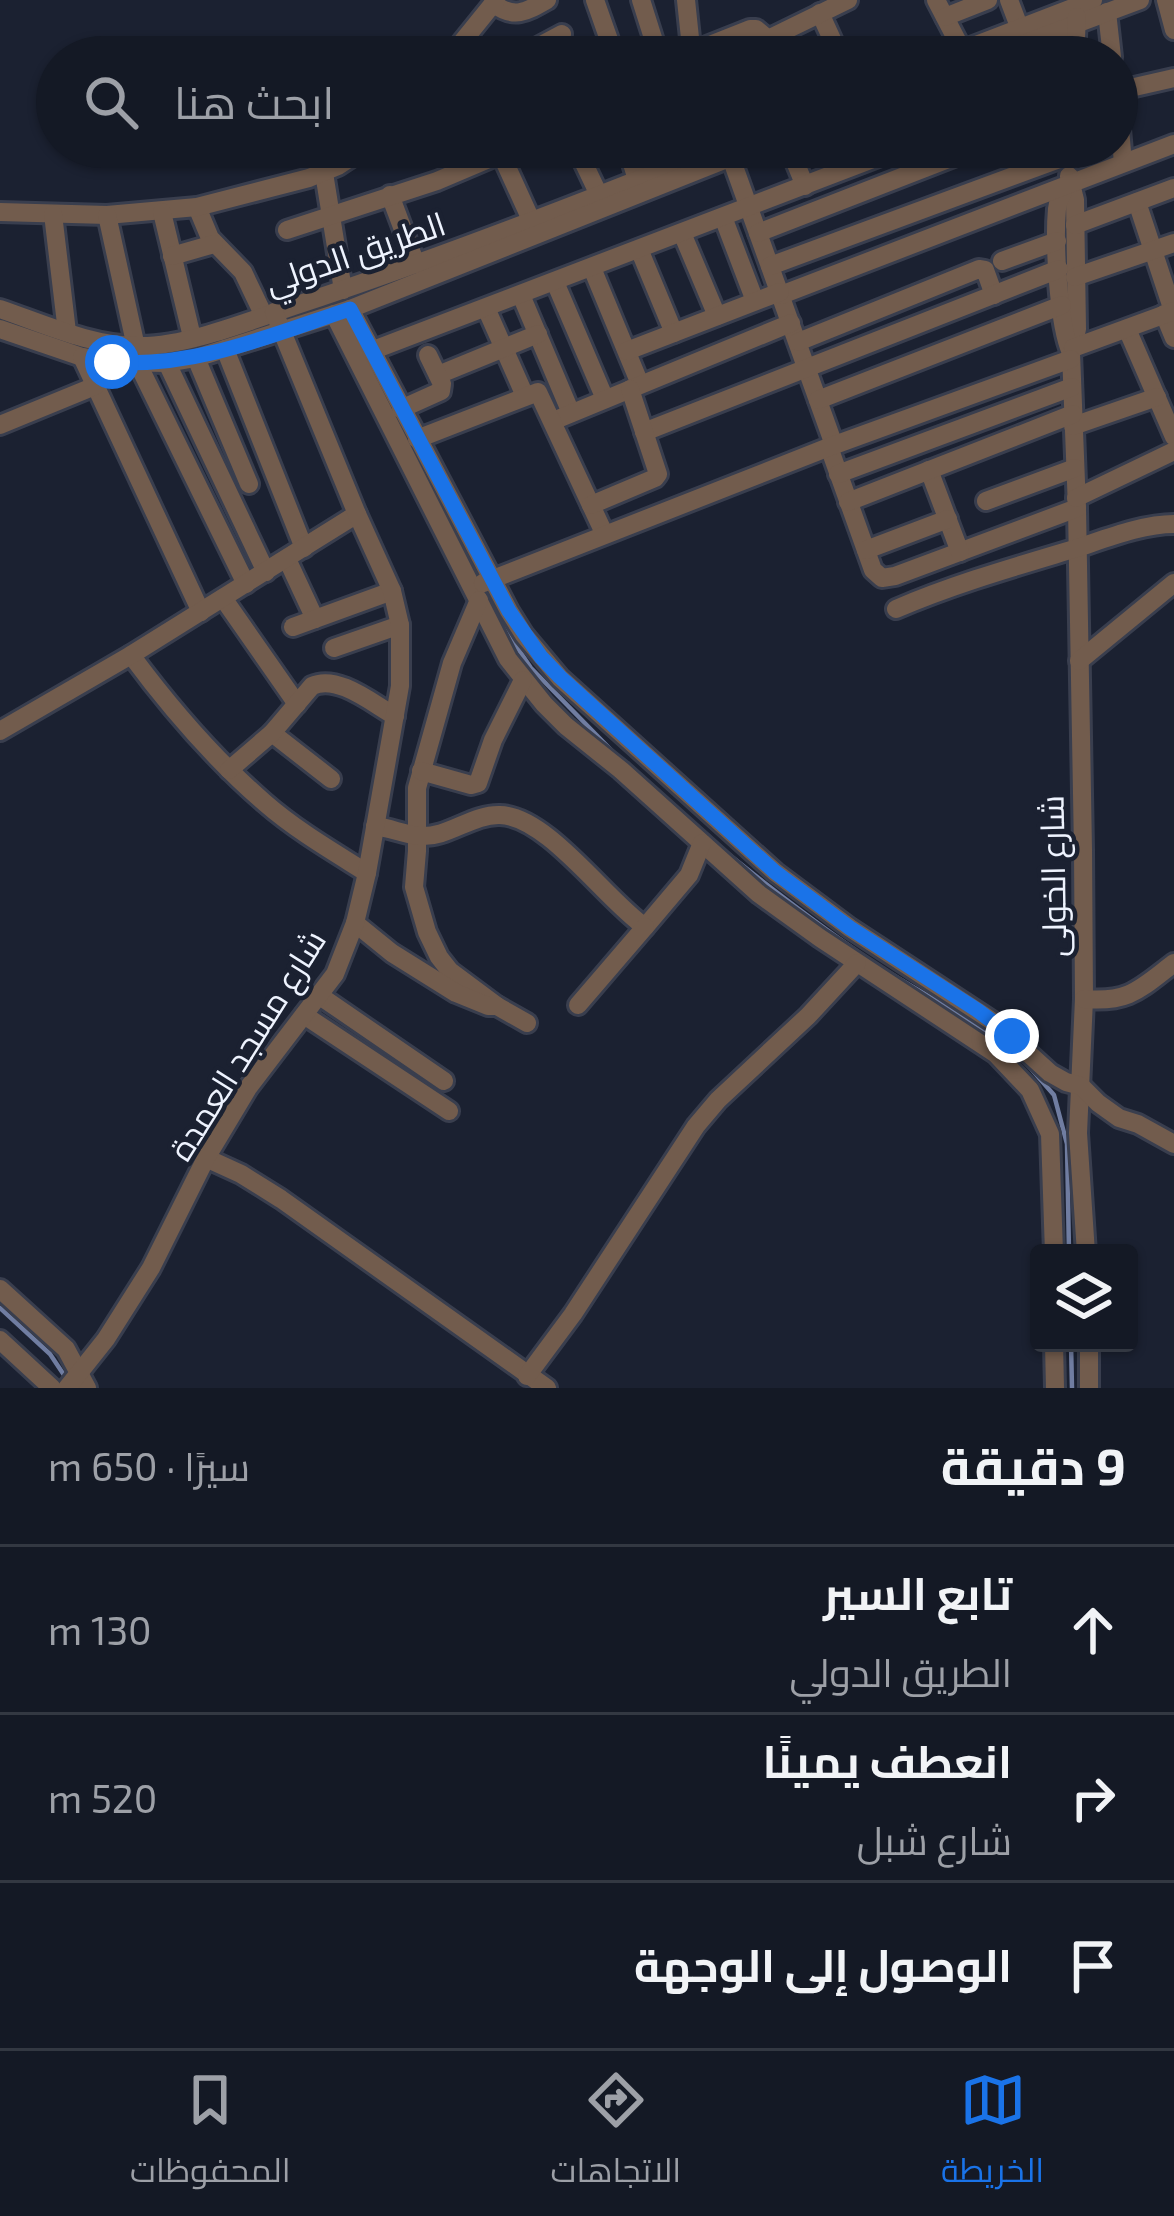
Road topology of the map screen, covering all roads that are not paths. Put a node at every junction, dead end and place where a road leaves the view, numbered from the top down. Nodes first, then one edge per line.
1 (547, 0) edge
2 (595, 0) edge
3 (641, 0) edge
4 (686, 0) edge
5 (848, 0) edge
6 (988, 0) edge
7 (1010, 0) edge
8 (1140, 0) edge
9 (1166, 0) edge
10 (495, 2) edge
11 (941, 8) edge
12 (1086, 8) edge
13 (520, 14) junction
14 (820, 14) junction
15 (1174, 30) edge
16 (562, 34) dead end
17 (473, 36) edge
18 (532, 36) edge
19 (558, 36) edge
20 (608, 36) edge
21 (652, 36) edge
22 (690, 36) edge
23 (734, 36) edge
24 (764, 36) edge
25 (774, 36) edge
26 (830, 36) edge
27 (1017, 36) edge
28 (1033, 36) edge
29 (1101, 36) edge
30 (1174, 78) edge
31 (1138, 87) edge
32 (1174, 144) edge
33 (1138, 158) edge
34 (332, 168) edge
35 (467, 168) edge
36 (515, 168) edge
37 (586, 168) edge
38 (628, 168) edge
39 (674, 168) edge
40 (683, 168) edge
41 (730, 168) edge
42 (798, 168) edge
43 (849, 168) edge
44 (925, 168) edge
45 (1027, 168) edge
46 (1070, 168) edge
47 (1110, 168) edge
48 (324, 173) junction
49 (637, 180) junction
50 (1069, 183) junction
51 (805, 185) junction
52 (1174, 188) edge
53 (391, 195) junction
54 (599, 196) junction
55 (1137, 202) junction
56 (197, 207) junction
57 (748, 207) junction
58 (0, 212) edge
59 (162, 212) junction
60 (53, 214) junction
61 (106, 215) junction
62 (331, 215) junction
63 (723, 217) junction
64 (532, 223) junction
65 (1075, 225) junction
66 (287, 230) dead end
67 (682, 233) junction
68 (758, 233) junction
69 (1058, 241) junction
70 (1174, 243) edge
71 (214, 244) junction
72 (639, 250) junction
73 (1154, 250) junction
74 (172, 256) junction
75 (1002, 262) dead end
76 (416, 264) junction
77 (770, 266) junction
78 (592, 268) junction
79 (1067, 273) junction
80 (555, 282) junction
81 (780, 293) junction
82 (521, 295) junction
83 (994, 296) junction
84 (755, 301) junction
85 (342, 304) junction
86 (1062, 305) junction
87 (0, 308) edge
88 (486, 308) junction
89 (1170, 312) edge
90 (717, 316) junction
91 (273, 320) junction
92 (791, 322) junction
93 (1127, 328) junction
94 (0, 329) edge
95 (68, 332) junction
96 (674, 333) junction
97 (538, 334) junction
98 (192, 337) junction
99 (1174, 338) edge
100 (798, 342) junction
101 (225, 349) junction
102 (504, 349) junction
103 (371, 350) junction
104 (627, 351) junction
105 (1072, 353) junction
106 (428, 355) dead end
107 (137, 356) junction
108 (82, 357) junction
109 (196, 358) junction
110 (166, 363) junction
111 (807, 369) junction
112 (438, 375) junction
113 (95, 386) junction
114 (635, 387) junction
115 (1072, 387) junction
116 (530, 394) junction
117 (1157, 397) junction
118 (605, 399) junction
119 (818, 400) junction
120 (401, 409) junction
121 (562, 417) junction
122 (1073, 420) junction
123 (0, 425) edge
124 (644, 432) junction
125 (1174, 437) edge
126 (417, 439) junction
127 (831, 446) junction
128 (1174, 451) edge
129 (1075, 468) junction
130 (928, 470) junction
131 (838, 474) junction
132 (249, 484) dead end
133 (986, 501) dead end
134 (848, 502) junction
135 (1077, 503) junction
136 (592, 505) junction
137 (356, 514) junction
138 (948, 519) junction
139 (1174, 524) edge
140 (604, 533) junction
141 (1077, 548) junction
142 (866, 550) junction
143 (961, 552) junction
144 (295, 554) junction
145 (266, 572) junction
146 (493, 579) junction
147 (1174, 583) edge
148 (246, 584) junction
149 (392, 591) junction
150 (476, 594) junction
151 (224, 598) junction
152 (896, 609) dead end
153 (201, 612) junction
154 (316, 619) junction
155 (400, 625) junction
156 (293, 627) dead end
157 (334, 648) dead end
158 (131, 656) junction
159 (1078, 661) junction
160 (523, 680) junction
161 (297, 704) junction
162 (395, 716) junction
163 (0, 731) edge
164 (272, 733) junction
165 (229, 770) junction
166 (421, 771) junction
167 (331, 779) dead end
168 (375, 826) junction
169 (417, 837) junction
170 (702, 844) junction
171 (367, 873) junction
172 (355, 923) junction
173 (645, 927) junction
174 (857, 963) junction
175 (1174, 963) edge
176 (320, 997) junction
177 (1084, 999) junction
178 (497, 1006) junction
179 (578, 1006) dead end
180 (304, 1015) junction
181 (527, 1023) dead end
182 (443, 1081) dead end
183 (1081, 1086) junction
184 (449, 1111) dead end
185 (1064, 1133) junction
186 (1174, 1144) edge
187 (206, 1158) junction
188 (1055, 1244) edge
189 (1084, 1244) edge
190 (0, 1288) edge
191 (0, 1340) edge
192 (1054, 1352) edge
193 (1089, 1352) edge
194 (527, 1376) junction
195 (78, 1383) edge
196 (52, 1388) edge
197 (547, 1388) edge
198 (1054, 1388) edge
199 (1089, 1388) edge

1 - 13 street
2 - 20 street
3 - 21 street
4 - 22 street
5 - 14 street
6 - 11 street
7 - 27 street
8 - 12 street
9 - 15 street
10 - 13 street
10 - 17 street
12 - 28 street
12 - 29 street
13 - 18 street
14 - 25 street
14 - 26 street
16 - 19 street
23 - 24 street
30 - 31 street
32 - 33 street
34 - 48 street
35 - 53 street
36 - 64 street
37 - 54 street
38 - 49 street
39 - 49 street, الطريق الدولي
40 - 85 street, الطريق الدولي
41 - 57 street
42 - 51 street
43 - 51 street
44 - 68 street
45 - 77 street
46 - 50 street
47 - 50 street
48 - 56 street
48 - 62 street
49 - 54 street, الطريق الدولي
50 - 65 street
50 - 69 street
50 - 81 street
51 - 57 street
52 - 55 street
53 - 62 street
53 - 76 street
54 - 64 street, الطريق الدولي
55 - 65 street
55 - 73 street
56 - 59 street
56 - 71 street, شارع مسجد العمدة
57 - 63 street
57 - 68 street
58 - 60 street
59 - 61 street
59 - 74 street
60 - 61 street
60 - 95 street
61 - 107 street
62 - 66 street
62 - 85 street
63 - 67 street
63 - 84 street
64 - 76 street, الطريق الدولي
65 - 79 street
67 - 72 street
67 - 90 street
68 - 77 street
69 - 75 street
69 - 79 street
70 - 73 street
71 - 74 street
71 - 91 street, شارع مسجد العمدة
72 - 78 street
72 - 96 street
73 - 79 street
73 - 89 street
74 - 98 street
76 - 85 street, الطريق الدولي
77 - 81 street
78 - 80 street
78 - 104 street
79 - 83 street
79 - 86 street
79 - 105 street
80 - 82 street
80 - 118 street
81 - 84 street
81 - 92 street
82 - 88 street
82 - 97 street
83 - 100 street
83 - 111 street
84 - 90 street
85 - 91 street, الطريق الدولي
85 - 103 street
85 - 150 street
86 - 105 street
86 - 119 street
87 - 95 street, الطريق الدولي
88 - 102 street
88 - 103 street
89 - 93 street
89 - 99 street
90 - 96 street
91 - 98 street, الطريق الدولي
91 - 101 street, الطريق الدولي
91 - 137 street, شارع مسجد العمدة
92 - 100 street
92 - 114 street
93 - 105 street
93 - 117 street
94 - 108 street, الطريق الدولي
95 - 107 street, الطريق الدولي
96 - 104 street
97 - 102 street
97 - 121 street
98 - 107 street, الطريق الدولي
100 - 111 street
101 - 109 street, الطريق الدولي
101 - 144 street
102 - 112 street
102 - 116 street
103 - 120 street
104 - 114 street
105 - 115 street, شارع الخولى
105 - 127 street
106 - 112 street
107 - 108 street, الطريق الدولي
107 - 110 street, الطريق الدولي
107 - 148 street
108 - 113 street
109 - 110 street, الطريق الدولي
109 - 132 street
110 - 145 street
111 - 119 street
111 - 124 street
112 - 120 street
113 - 123 street
113 - 153 street
114 - 118 street
114 - 124 street
115 - 122 street, شارع الخولى
115 - 131 street
116 - 121 street
116 - 126 street
117 - 122 street
117 - 125 street
118 - 121 street
119 - 127 street
120 - 126 street
121 - 136 street
122 - 129 street, شارع الخولى
122 - 130 street
124 - 136 street
126 - 146 street
127 - 131 street
127 - 140 street
128 - 135 street
129 - 133 street
129 - 135 street, شارع الخولى
130 - 134 street
130 - 138 street
131 - 134 street
134 - 142 street
135 - 141 street, شارع الخولى
135 - 143 street
136 - 140 street
137 - 144 street
137 - 149 street, شارع مسجد العمدة
138 - 142 street
138 - 143 street
139 - 141 street
140 - 146 street
141 - 152 street
141 - 159 street, شارع الخولى
142 - 143 street
144 - 145 street
144 - 154 street
145 - 148 street
146 - 150 street
146 - 183 street
147 - 159 street
148 - 151 street
149 - 154 street
149 - 155 street, شارع مسجد العمدة
150 - 160 street
150 - 166 street
151 - 153 street
151 - 161 street
153 - 158 street
154 - 156 street
155 - 157 street
155 - 162 street, شارع مسجد العمدة
158 - 163 street
158 - 165 street
159 - 177 street, شارع الخولى
160 - 166 street
160 - 170 street
161 - 162 street
161 - 164 street
162 - 168 street, شارع مسجد العمدة
164 - 165 street
164 - 167 street
165 - 171 street
166 - 169 street
168 - 169 street
168 - 171 street, شارع مسجد العمدة
169 - 173 street
169 - 178 street
170 - 173 street
170 - 174 street
171 - 172 street, شارع مسجد العمدة
172 - 176 street, شارع مسجد العمدة
172 - 178 street
173 - 179 street
174 - 185 street
174 - 194 street
175 - 177 street
176 - 180 street, شارع مسجد العمدة
176 - 182 street
177 - 183 street, شارع الخولى
178 - 181 street
180 - 184 street
180 - 187 street, شارع مسجد العمدة
183 - 185 street, شارع الخولى
183 - 186 street
185 - 188 street
185 - 189 street, شارع الخولى
187 - 194 street
187 - 195 street, شارع مسجد العمدة
190 - 195 street
191 - 196 street
192 - 198 street
193 - 199 street
194 - 197 street

